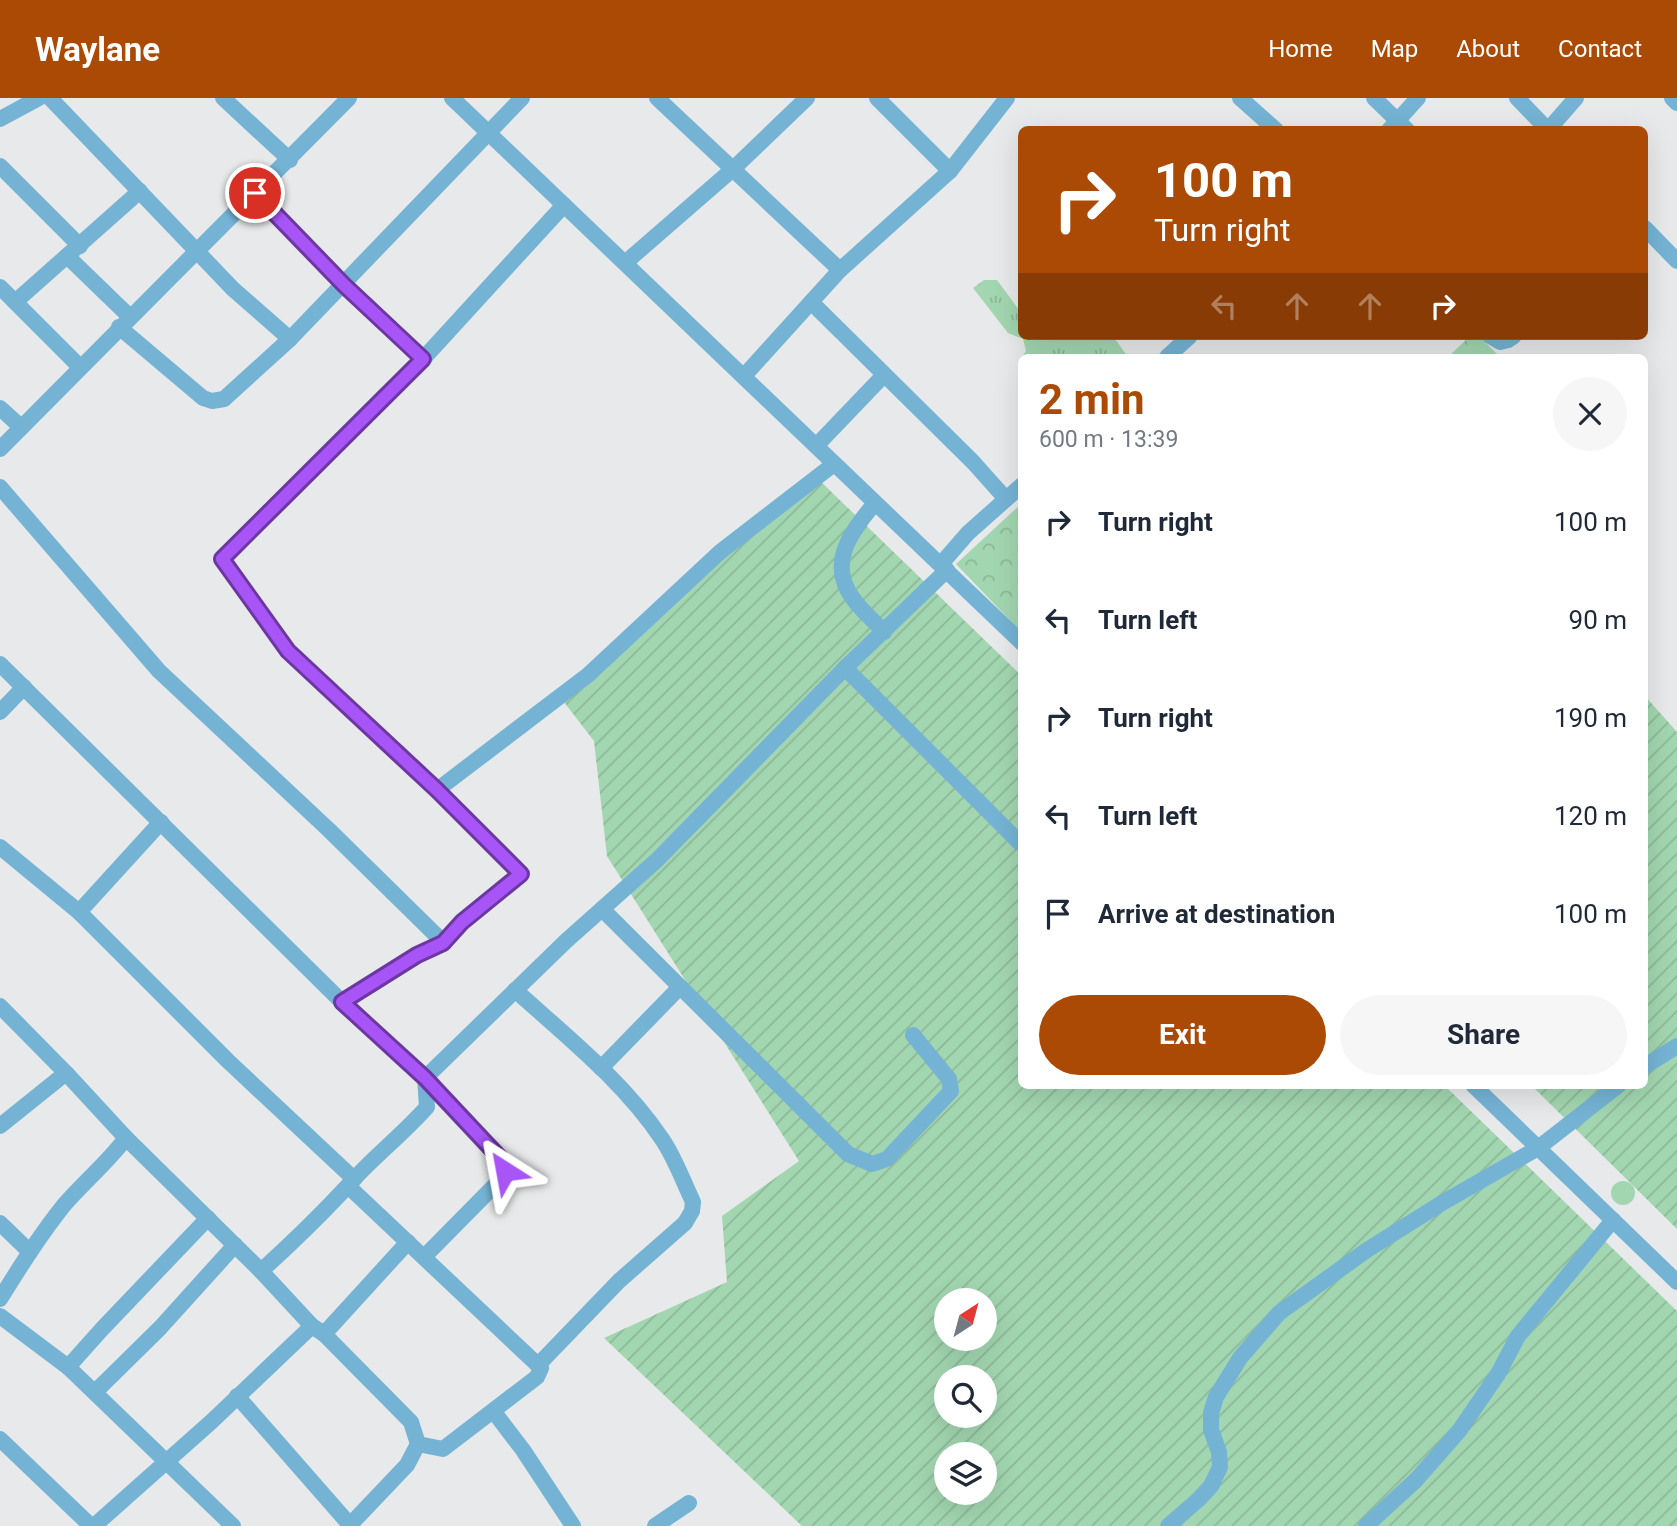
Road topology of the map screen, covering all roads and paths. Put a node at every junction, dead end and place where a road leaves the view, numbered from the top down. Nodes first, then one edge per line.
1 (39, 98) edge
2 (50, 98) edge
3 (223, 98) edge
4 (349, 98) edge
5 (452, 98) edge
6 (522, 98) edge
7 (807, 98) edge
8 (877, 98) edge
9 (1007, 98) edge
10 (1240, 98) edge
11 (1374, 98) edge
12 (1418, 98) edge
13 (1517, 98) edge
14 (1576, 98) edge
15 (1672, 98) edge
16 (666, 101) edge
17 (1677, 103) edge
18 (0, 119) edge
19 (1272, 126) edge
20 (1397, 126) edge
21 (1544, 126) edge
22 (1552, 126) edge
23 (488, 134) junction
24 (289, 160) junction
25 (0, 166) edge
26 (733, 169) junction
27 (950, 171) junction
28 (140, 191) junction
29 (255, 193) junction
30 (564, 205) junction
31 (1648, 231) edge
32 (73, 251) junction
33 (197, 251) junction
34 (1677, 261) edge
35 (626, 262) junction
36 (840, 270) junction
37 (344, 285) junction
38 (0, 287) edge
39 (15, 302) junction
40 (811, 302) junction
41 (125, 322) junction
42 (289, 340) junction
43 (1186, 340) edge
44 (1170, 354) edge
45 (423, 359) junction
46 (80, 367) junction
47 (884, 374) junction
48 (744, 376) junction
49 (0, 408) edge
50 (21, 428) junction
51 (816, 446) junction
52 (0, 449) edge
53 (834, 464) junction
54 (0, 487) edge
55 (1018, 488) edge
56 (1006, 499) junction
57 (875, 503) junction
58 (944, 567) junction
59 (884, 632) junction
60 (1018, 639) edge
61 (0, 664) edge
62 (845, 668) junction
63 (24, 687) junction
64 (0, 712) edge
65 (437, 790) junction
66 (161, 822) junction
67 (1018, 841) edge
68 (0, 847) edge
69 (602, 909) junction
70 (79, 912) junction
71 (443, 943) junction
72 (680, 987) junction
73 (515, 990) junction
74 (342, 1002) junction
75 (0, 1006) edge
76 (913, 1035) dead end
77 (1677, 1046) edge
78 (1648, 1064) edge
79 (601, 1068) junction
80 (66, 1073) junction
81 (425, 1078) junction
82 (1477, 1089) edge
83 (1614, 1089) edge
84 (0, 1126) edge
85 (126, 1138) junction
86 (1538, 1148) junction
87 (351, 1182) junction
88 (208, 1218) junction
89 (1613, 1220) junction
90 (0, 1223) edge
91 (408, 1242) junction
92 (235, 1245) junction
93 (30, 1252) junction
94 (424, 1257) junction
95 (261, 1271) junction
96 (1677, 1282) edge
97 (0, 1299) edge
98 (0, 1315) edge
99 (318, 1330) junction
100 (539, 1364) junction
101 (68, 1367) junction
102 (95, 1392) junction
103 (237, 1396) junction
104 (494, 1412) junction
105 (0, 1439) edge
106 (418, 1444) junction
107 (167, 1462) junction
108 (689, 1503) dead end
109 (93, 1526) edge
110 (233, 1526) edge
111 (349, 1526) edge
112 (573, 1526) edge
113 (654, 1526) edge
114 (1168, 1526) edge
115 (1366, 1526) edge

1 - 18 street
2 - 28 street
3 - 24 street
4 - 24 street
5 - 23 street
6 - 23 street
7 - 26 street
8 - 27 street
9 - 27 street
10 - 19 street
11 - 20 street
12 - 20 street
13 - 21 street
14 - 22 street
15 - 17 street
16 - 26 street
23 - 30 street
23 - 37 street
24 - 29 street
25 - 32 street
26 - 35 street
26 - 36 street
27 - 36 street
28 - 32 street
28 - 33 street
29 - 33 street
29 - 37 street
30 - 35 street
30 - 45 street
31 - 34 street
32 - 39 street
32 - 41 street
33 - 41 street
33 - 42 street
35 - 48 street
36 - 40 street
37 - 42 street
37 - 45 street
38 - 39 street
39 - 46 street
40 - 47 street
40 - 48 street
41 - 42 street
41 - 46 street
43 - 44 street
45 - 65 street
46 - 50 street
47 - 51 street
47 - 56 street
48 - 51 street
49 - 50 street
50 - 52 street
51 - 53 street
53 - 57 street
53 - 65 street
54 - 71 street
55 - 56 street
56 - 58 street
57 - 58 street
57 - 59 street
58 - 59 street
58 - 60 street
59 - 62 street
61 - 63 street
62 - 67 street
62 - 69 street
63 - 64 street
63 - 66 street
65 - 71 street
66 - 70 street
66 - 74 street
68 - 70 street
69 - 72 street
69 - 73 street
70 - 87 street
71 - 74 street
72 - 76 street
72 - 79 street
73 - 79 street
73 - 81 street
74 - 81 street
75 - 80 street
77 - 78 street
79 - 100 street
80 - 84 street
80 - 85 street
81 - 87 street
81 - 94 street
82 - 86 street
83 - 86 street
85 - 88 street
85 - 93 street
86 - 89 street
86 - 114 street
87 - 91 street
87 - 95 street
88 - 92 street
88 - 101 street
89 - 96 street
89 - 115 street
90 - 93 street
91 - 94 street
91 - 99 street
92 - 95 street
92 - 102 street
93 - 97 street
94 - 100 street
95 - 99 street
98 - 101 street
99 - 103 street
99 - 106 street
100 - 104 street
101 - 102 street
102 - 107 street
103 - 107 street
103 - 111 street
104 - 106 street
104 - 112 street
105 - 109 street
106 - 111 street
107 - 109 street
107 - 110 street
108 - 113 street

